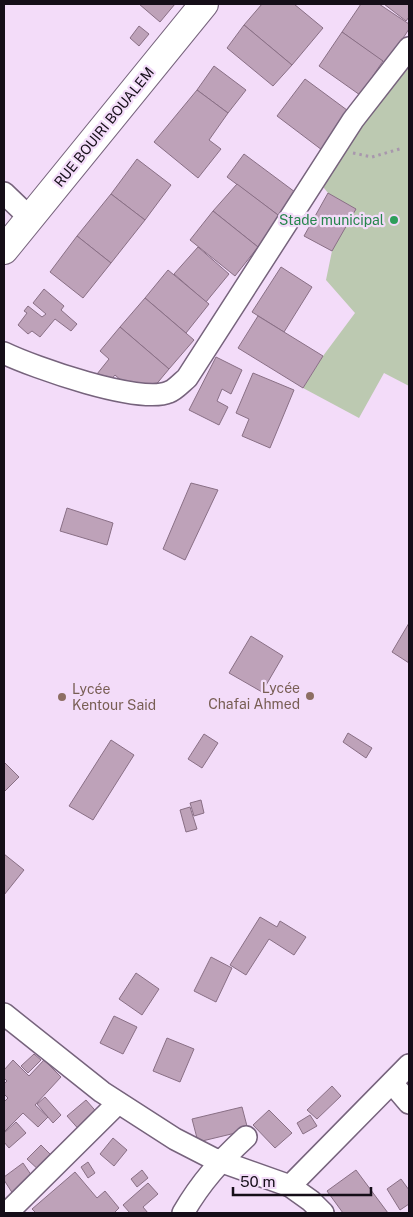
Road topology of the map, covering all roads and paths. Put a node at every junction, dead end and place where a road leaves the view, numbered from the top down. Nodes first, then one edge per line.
1 (204, 4) edge
2 (409, 48) edge
3 (335, 148) junction
4 (403, 148) dead end
5 (4, 193) edge
6 (30, 218) junction
7 (4, 250) edge
8 (4, 353) edge
9 (4, 1014) edge
10 (409, 1065) edge
11 (392, 1083) junction
12 (118, 1103) junction
13 (409, 1103) edge
14 (246, 1137) dead end
15 (221, 1160) junction
16 (290, 1186) junction
17 (8, 1205) edge
18 (183, 1213) edge
19 (323, 1213) edge

1 - 6 main road, RUE BOUIRI BOUALEM
2 - 3 street
3 - 4 path
3 - 8 street
5 - 6 street
6 - 7 main road, RUE BOUIRI BOUALEM
9 - 12 street
10 - 11 street
11 - 13 street
11 - 16 street
12 - 15 street
12 - 17 street
14 - 15 street
15 - 16 street
15 - 18 street
16 - 19 street

